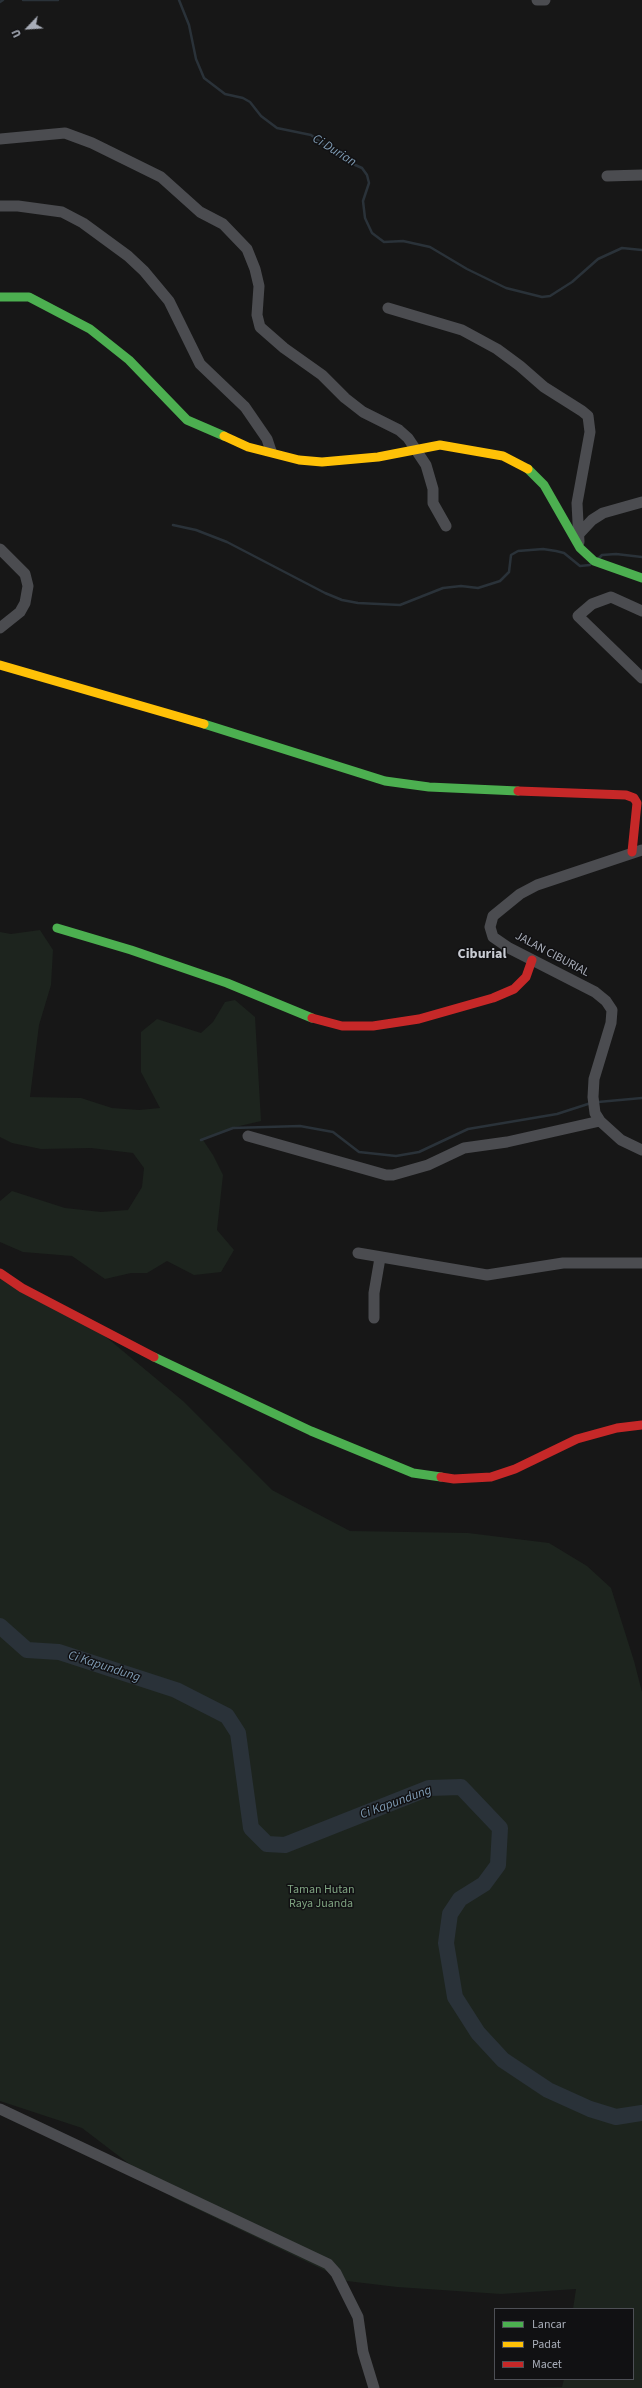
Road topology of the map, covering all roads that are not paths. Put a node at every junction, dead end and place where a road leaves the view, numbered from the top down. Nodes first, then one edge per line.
1 (536, 0) edge
2 (544, 0) edge
3 (0, 139) edge
4 (642, 175) edge
5 (607, 176) dead end
6 (0, 206) edge
7 (0, 297) edge
8 (388, 308) dead end
9 (417, 449) junction
10 (271, 451) junction
11 (642, 502) edge
12 (446, 526) dead end
13 (578, 535) junction
14 (580, 548) junction
15 (0, 549) edge
16 (642, 578) edge
17 (642, 611) edge
18 (0, 628) edge
19 (0, 665) edge
20 (642, 678) edge
21 (637, 851) edge
22 (57, 928) dead end
23 (532, 960) junction
24 (600, 1121) junction
25 (248, 1136) dead end
26 (642, 1150) edge
27 (358, 1253) dead end
28 (380, 1258) junction
29 (642, 1263) edge
30 (0, 1273) edge
31 (374, 1318) dead end
32 (642, 1426) edge
33 (0, 2109) edge
34 (374, 2388) edge

1 - 2 street
3 - 9 street
4 - 5 street
6 - 10 street
7 - 10 street
8 - 13 street
9 - 10 street
9 - 12 street
9 - 14 street
11 - 13 street
13 - 14 street
14 - 16 street
15 - 18 street
17 - 20 street
19 - 21 street
21 - 23 street, JALAN CIBURIAL
22 - 23 street
23 - 24 street, JALAN CIBURIAL
24 - 25 street
24 - 26 street, JALAN CIBURIAL
27 - 28 street
28 - 29 street
28 - 31 street
30 - 32 street
33 - 34 street

